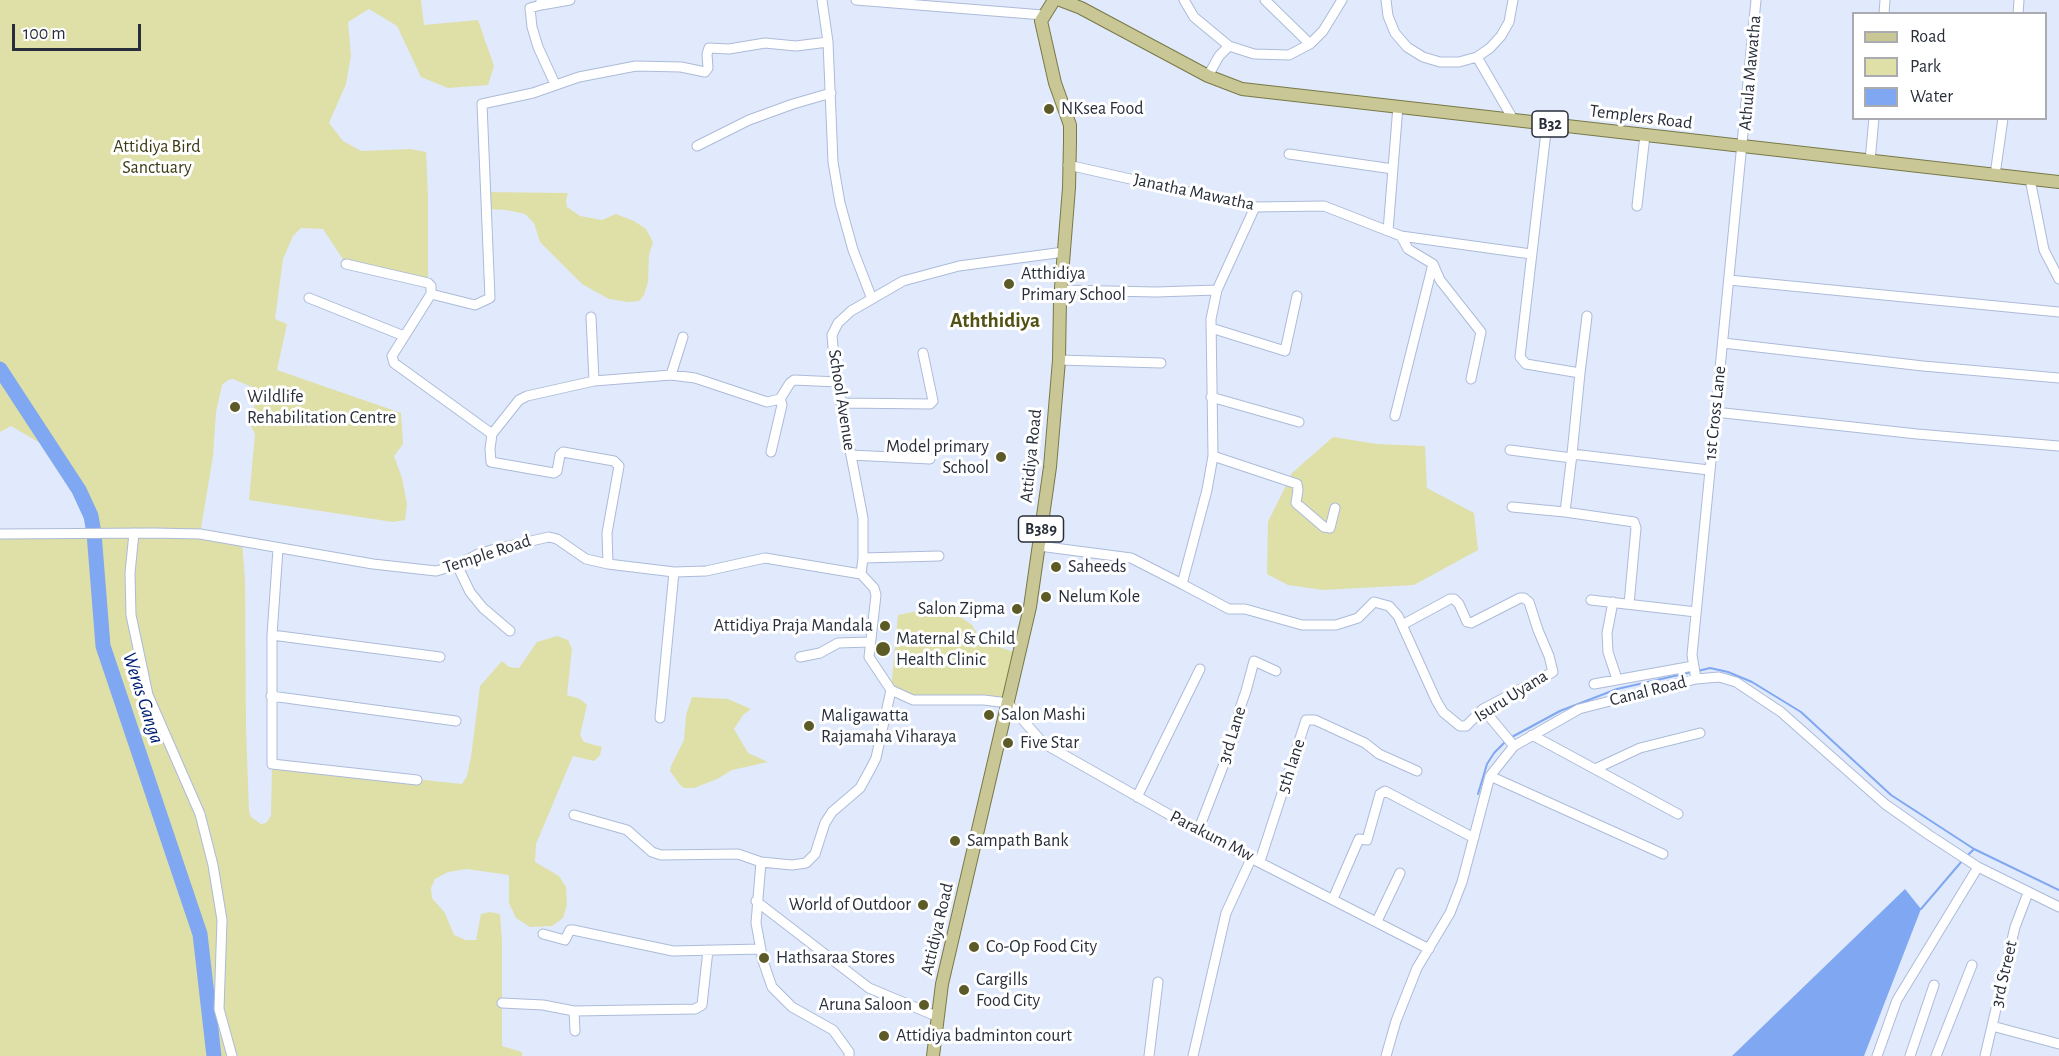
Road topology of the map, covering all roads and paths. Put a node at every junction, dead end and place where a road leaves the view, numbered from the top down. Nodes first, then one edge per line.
1 (570, 0) edge
2 (822, 0) edge
3 (856, 0) edge
4 (1054, 0) edge
5 (1060, 0) edge
6 (1184, 0) edge
7 (1265, 0) edge
8 (1342, 0) edge
9 (1386, 0) edge
10 (1513, 0) edge
11 (1756, 0) edge
12 (541, 3) edge
13 (1043, 15) junction
14 (828, 42) junction
15 (1310, 44) junction
16 (1228, 46) junction
17 (1476, 57) junction
18 (1208, 76) junction
19 (555, 84) junction
20 (831, 93) junction
21 (1398, 106) junction
22 (1513, 119) junction
23 (1874, 120) edge
24 (2003, 120) edge
25 (1546, 123) junction
26 (1645, 135) junction
27 (697, 146) dead end
28 (1743, 147) junction
29 (1289, 154) dead end
30 (1870, 161) junction
31 (1068, 165) junction
32 (1393, 169) junction
33 (1995, 175) junction
34 (2030, 179) junction
35 (2059, 183) edge
36 (1637, 206) dead end
37 (1255, 207) junction
38 (1388, 231) junction
39 (1401, 236) junction
40 (1064, 252) junction
41 (1531, 254) junction
42 (346, 264) dead end
43 (1433, 264) junction
44 (2059, 279) edge
45 (1729, 280) junction
46 (1061, 290) junction
47 (1217, 290) junction
48 (431, 294) junction
49 (1298, 296) dead end
50 (309, 298) dead end
51 (872, 299) junction
52 (2059, 312) edge
53 (1587, 316) dead end
54 (591, 317) dead end
55 (1211, 328) junction
56 (404, 336) junction
57 (683, 337) dead end
58 (1723, 343) junction
59 (923, 353) dead end
60 (1059, 360) junction
61 (1161, 363) dead end
62 (1580, 373) junction
63 (671, 375) junction
64 (2059, 378) edge
65 (1471, 379) dead end
66 (594, 381) junction
67 (838, 382) junction
68 (1211, 397) junction
69 (780, 399) junction
70 (841, 403) junction
71 (1715, 412) junction
72 (1395, 416) dead end
73 (1299, 422) dead end
74 (492, 434) junction
75 (2059, 446) edge
76 (1510, 450) dead end
77 (771, 452) dead end
78 (851, 455) junction
79 (1213, 456) junction
80 (1572, 456) junction
81 (930, 459) dead end
82 (1709, 470) junction
83 (1512, 507) dead end
84 (1335, 508) dead end
85 (1565, 512) junction
86 (130, 533) junction
87 (0, 534) edge
88 (1039, 546) junction
89 (278, 549) junction
90 (939, 556) dead end
91 (863, 558) junction
92 (608, 564) junction
93 (457, 565) junction
94 (674, 572) junction
95 (861, 574) junction
96 (1182, 584) junction
97 (1591, 600) dead end
98 (1613, 602) junction
99 (1629, 604) junction
100 (1696, 612) junction
101 (1402, 625) junction
102 (510, 631) dead end
103 (272, 635) junction
104 (869, 642) junction
105 (440, 657) dead end
106 (800, 657) dead end
107 (1200, 669) dead end
108 (1276, 671) dead end
109 (1694, 672) junction
110 (1617, 679) junction
111 (1594, 684) dead end
112 (891, 690) junction
113 (271, 696) junction
114 (1008, 704) junction
115 (1483, 710) junction
116 (660, 718) dead end
117 (456, 721) dead end
118 (1700, 733) dead end
119 (1532, 735) junction
120 (1511, 743) junction
121 (1595, 769) junction
122 (1417, 771) dead end
123 (1490, 776) junction
124 (417, 780) dead end
125 (1137, 797) junction
126 (1678, 814) dead end
127 (574, 815) dead end
128 (1198, 831) junction
129 (1474, 838) junction
130 (1663, 854) dead end
131 (1256, 859) junction
132 (761, 862) junction
133 (1978, 867) junction
134 (1401, 873) dead end
135 (2028, 893) junction
136 (1333, 898) junction
137 (756, 901) junction
138 (2059, 907) edge
139 (1377, 921) junction
140 (543, 934) dead end
141 (761, 949) junction
142 (1429, 949) junction
143 (708, 950) junction
144 (1972, 964) dead end
145 (1158, 982) dead end
146 (1934, 985) dead end
147 (502, 1003) dead end
148 (574, 1011) junction
149 (936, 1016) junction
150 (1992, 1026) junction
151 (575, 1031) dead end
152 (2059, 1044) edge
153 (232, 1056) edge
154 (849, 1056) edge
155 (933, 1056) edge
156 (1149, 1056) edge
157 (1193, 1056) edge
158 (1386, 1056) edge
159 (1877, 1056) edge
160 (1910, 1056) edge
161 (1936, 1056) edge
162 (1985, 1056) edge

1 - 12 street
2 - 14 street
3 - 13 street
4 - 13 main road
5 - 18 main road, Templers Road / B32
6 - 16 street
7 - 15 street
8 - 15 street
9 - 17 street
10 - 17 street
11 - 28 street, Athula Mawatha
12 - 19 street
13 - 31 main road, Attidiya Road / B389
14 - 19 street
14 - 20 street
15 - 16 street
16 - 18 street
17 - 22 street
18 - 21 main road, Templers Road / B32
19 - 48 street
20 - 27 street
20 - 51 street
21 - 22 main road, Templers Road / B32
21 - 32 street
22 - 25 main road, Templers Road / B32
23 - 30 street
24 - 33 street
25 - 26 main road, Templers Road / B32
25 - 41 street
26 - 28 main road, Templers Road / B32
26 - 36 street
28 - 30 main road, Templers Road / B32
28 - 45 street, 1st Cross Lane
29 - 32 street
30 - 33 main road, Templers Road / B32
31 - 37 street, Janatha Mawatha
31 - 40 main road, Attidiya Road / B389
32 - 38 street
33 - 34 main road, Templers Road / B32
34 - 35 main road, Templers Road / B32
34 - 44 street
37 - 38 street, Janatha Mawatha
37 - 47 street
38 - 39 street, Janatha Mawatha
39 - 41 street, Janatha Mawatha
39 - 43 street
40 - 46 main road, Attidiya Road / B389
40 - 51 street, School Avenue
41 - 62 street
42 - 48 street
43 - 65 street
43 - 72 street
45 - 52 street
45 - 58 street, 1st Cross Lane
46 - 47 street
46 - 60 main road, Attidiya Road / B389
47 - 55 street
48 - 56 street
49 - 55 street
50 - 56 street
51 - 67 street, School Avenue
53 - 62 street
54 - 66 street
55 - 68 street
56 - 74 street
57 - 63 street
58 - 64 street
58 - 71 street, 1st Cross Lane
59 - 70 street
60 - 61 street
60 - 88 main road, Attidiya Road / B389
62 - 80 street
63 - 66 street
63 - 69 street
66 - 74 street
67 - 69 street
67 - 70 street, School Avenue
68 - 73 street
68 - 79 street
69 - 77 street
70 - 78 street, School Avenue
71 - 75 street
71 - 82 street, 1st Cross Lane
74 - 92 street
76 - 80 street
78 - 81 street
78 - 91 street, School Avenue
79 - 84 street
79 - 96 street
80 - 82 street
80 - 85 street
82 - 100 street, 1st Cross Lane
83 - 85 street
85 - 99 street
86 - 87 street, Temple Road
86 - 89 street, Temple Road
86 - 153 street
88 - 96 street
88 - 114 main road, Attidiya Road / B389
89 - 93 street, Temple Road
89 - 103 street
90 - 91 street
91 - 95 street, School Avenue
92 - 93 street, Temple Road
92 - 94 street, Temple Road
93 - 102 street
94 - 95 street, Temple Road
94 - 116 street
95 - 104 street
96 - 101 street
97 - 98 street
98 - 99 street
98 - 110 street
99 - 100 street
100 - 109 street, 1st Cross Lane
101 - 115 street, Isuru Uyana
101 - 115 street, Isuru Uyana
103 - 105 street
103 - 113 street
104 - 106 street
104 - 112 street
107 - 125 street
108 - 128 street, 3rd Lane
109 - 110 street
109 - 119 street, Canal Road
109 - 133 street, Canal Road
110 - 111 street
112 - 114 street
112 - 132 street
113 - 117 street
113 - 124 street
114 - 125 street, Parakum Mw
114 - 149 main road, Attidiya Road / B389
115 - 120 street
118 - 121 street
119 - 120 street, Canal Road
119 - 121 street
120 - 123 street, Canal Road
121 - 126 street
122 - 131 street, 5th lane
123 - 129 street, Canal Road
123 - 130 street
125 - 128 street, Parakum Mw
127 - 132 street
128 - 131 street, Parakum Mw
129 - 136 street
129 - 142 street, Canal Road
131 - 136 street, Parakum Mw
131 - 157 street
132 - 137 street
133 - 135 street, Canal Road
133 - 159 street
134 - 139 street
135 - 138 street, Canal Road
135 - 150 street, 3rd Street
136 - 139 street, Parakum Mw
137 - 141 street
137 - 149 street
139 - 142 street, Parakum Mw
140 - 143 street
141 - 143 street
141 - 154 street
142 - 158 street, Canal Road
143 - 148 street
144 - 161 street
145 - 156 street
146 - 160 street
147 - 148 street
148 - 151 street
149 - 155 main road, Attidiya Road / B389
150 - 152 street
150 - 162 street, 3rd Street

